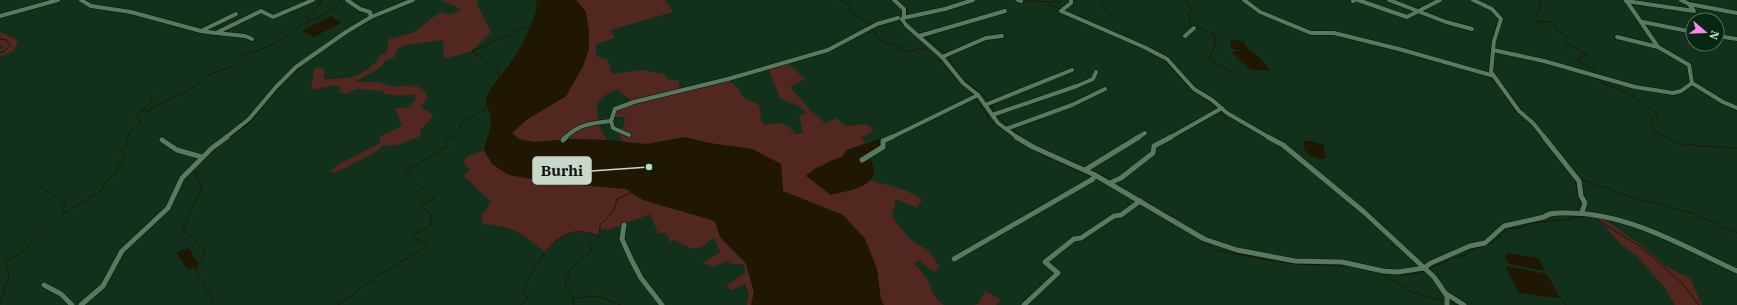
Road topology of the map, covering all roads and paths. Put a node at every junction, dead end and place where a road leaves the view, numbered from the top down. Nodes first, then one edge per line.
1 (58, 0) edge
2 (81, 0) edge
3 (314, 0) edge
4 (347, 0) edge
5 (413, 0) edge
6 (894, 0) edge
7 (900, 0) edge
8 (973, 0) edge
9 (1071, 0) edge
10 (1244, 0) edge
11 (1358, 0) edge
12 (1389, 0) edge
13 (1440, 0) edge
14 (1473, 0) edge
15 (1626, 0) edge
16 (1681, 0) edge
17 (1689, 4) junction
18 (1005, 11) dead end
19 (1418, 11) junction
20 (1737, 13) edge
21 (236, 14) dead end
22 (0, 16) edge
23 (371, 17) junction
24 (902, 18) junction
25 (1643, 22) junction
26 (1194, 28) dead end
27 (1472, 30) dead end
28 (1685, 30) edge
29 (201, 31) junction
30 (216, 33) junction
31 (919, 36) junction
32 (1002, 36) dead end
33 (1185, 36) dead end
34 (1617, 37) dead end
35 (1725, 37) edge
36 (252, 39) dead end
37 (1737, 39) edge
38 (1658, 47) junction
39 (1493, 50) junction
40 (942, 57) junction
41 (1072, 70) dead end
42 (1096, 72) dead end
43 (1494, 76) junction
44 (1692, 83) junction
45 (1105, 89) dead end
46 (978, 95) junction
47 (984, 105) junction
48 (1222, 108) junction
49 (1737, 108) edge
50 (992, 115) junction
51 (611, 121) junction
52 (1006, 129) junction
53 (1145, 133) dead end
54 (629, 135) dead end
55 (162, 140) dead end
56 (563, 140) dead end
57 (202, 157) junction
58 (862, 160) dead end
59 (1085, 170) junction
60 (1095, 175) junction
61 (1110, 183) junction
62 (1140, 201) junction
63 (1582, 212) junction
64 (624, 225) dead end
65 (954, 260) dead end
66 (1424, 268) junction
67 (1737, 271) edge
68 (44, 285) dead end
69 (1444, 292) junction
70 (72, 305) edge
71 (80, 305) edge
72 (662, 305) edge
73 (1024, 305) edge
74 (1447, 305) edge
75 (1464, 305) edge

1 - 22 street
2 - 29 street
3 - 30 street
4 - 23 street
5 - 23 street
6 - 7 street
6 - 24 street
8 - 24 street
9 - 48 street
10 - 43 street
11 - 19 street
12 - 19 street
13 - 19 street
14 - 39 street
15 - 17 street
15 - 25 street
16 - 17 street
17 - 20 street
18 - 31 street
19 - 27 street
21 - 29 street
23 - 57 street
24 - 31 street
24 - 51 street
25 - 28 street
25 - 38 street
26 - 33 street
29 - 30 street
30 - 36 street
31 - 40 street
32 - 40 street
34 - 38 street
35 - 37 street
38 - 44 street
39 - 43 street
39 - 44 street
40 - 46 street
41 - 47 street
42 - 50 street
43 - 63 street
44 - 49 street
45 - 52 street
46 - 47 street
46 - 58 street
47 - 50 street
48 - 61 street
48 - 66 street
50 - 52 street
51 - 54 street
51 - 56 street
52 - 59 street
53 - 59 street
55 - 57 street
57 - 71 street
59 - 60 street
60 - 61 street
60 - 65 street
61 - 62 street
62 - 66 street
62 - 73 street
63 - 66 street
63 - 67 street
64 - 72 street
66 - 69 street
68 - 70 street
69 - 74 street
69 - 75 street

